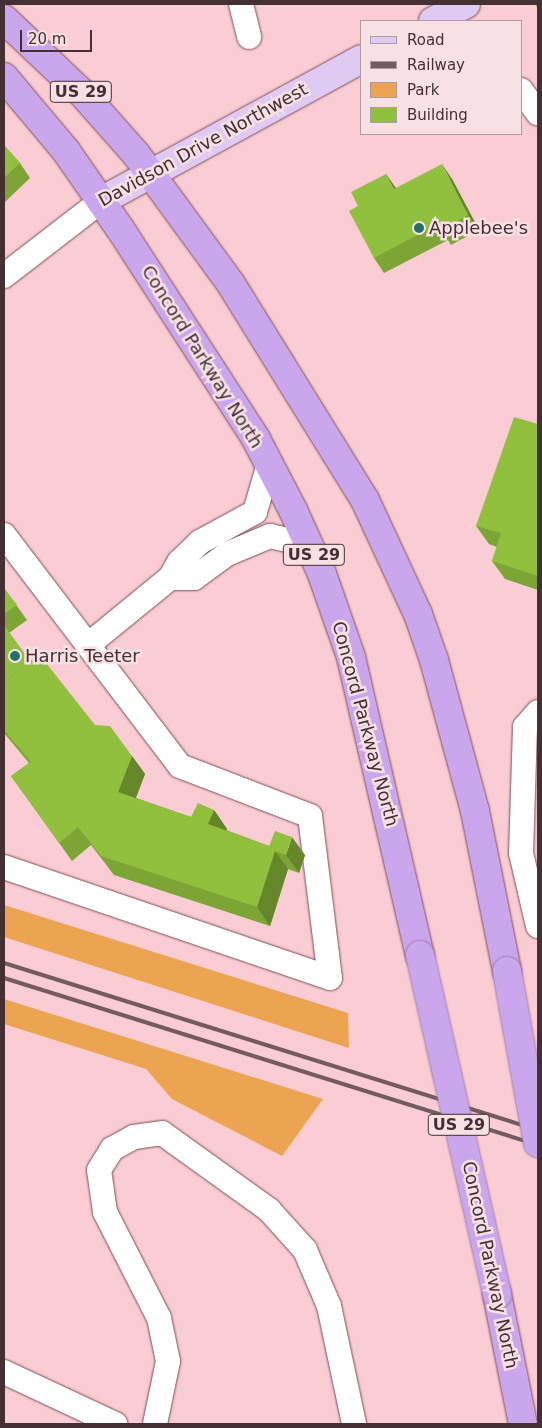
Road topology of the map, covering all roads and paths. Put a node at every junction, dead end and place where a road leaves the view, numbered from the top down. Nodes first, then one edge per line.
1 (241, 4) edge
2 (467, 10) edge
3 (4, 19) edge
4 (437, 20) edge
5 (249, 37) dead end
6 (360, 60) edge
7 (4, 77) edge
8 (522, 91) edge
9 (538, 113) edge
10 (149, 173) junction
11 (101, 200) junction
12 (4, 276) edge
13 (269, 464) junction
14 (4, 535) edge
15 (309, 545) junction
16 (170, 578) junction
17 (88, 645) junction
18 (538, 712) edge
19 (4, 867) edge
20 (538, 926) edge
21 (538, 1143) edge
22 (4, 1372) edge
23 (115, 1424) edge
24 (155, 1424) edge
25 (354, 1424) edge
26 (523, 1424) edge

1 - 5 street
2 - 4 main road
3 - 10 highway, US 29
6 - 10 main road, Davidson Drive Northwest
7 - 11 highway, Concord Parkway North / US 29
8 - 9 street
10 - 11 main road, Davidson Drive Northwest
10 - 21 highway, US 29, bridge
11 - 12 street, Davidson Drive Northwest
11 - 13 highway, Concord Parkway North / US 29
13 - 15 highway, Concord Parkway North / US 29
13 - 16 street
14 - 17 street
15 - 16 street
15 - 26 highway, Concord Parkway North / US 29, bridge
16 - 17 street
17 - 19 street
18 - 20 street
22 - 23 street
24 - 25 street

